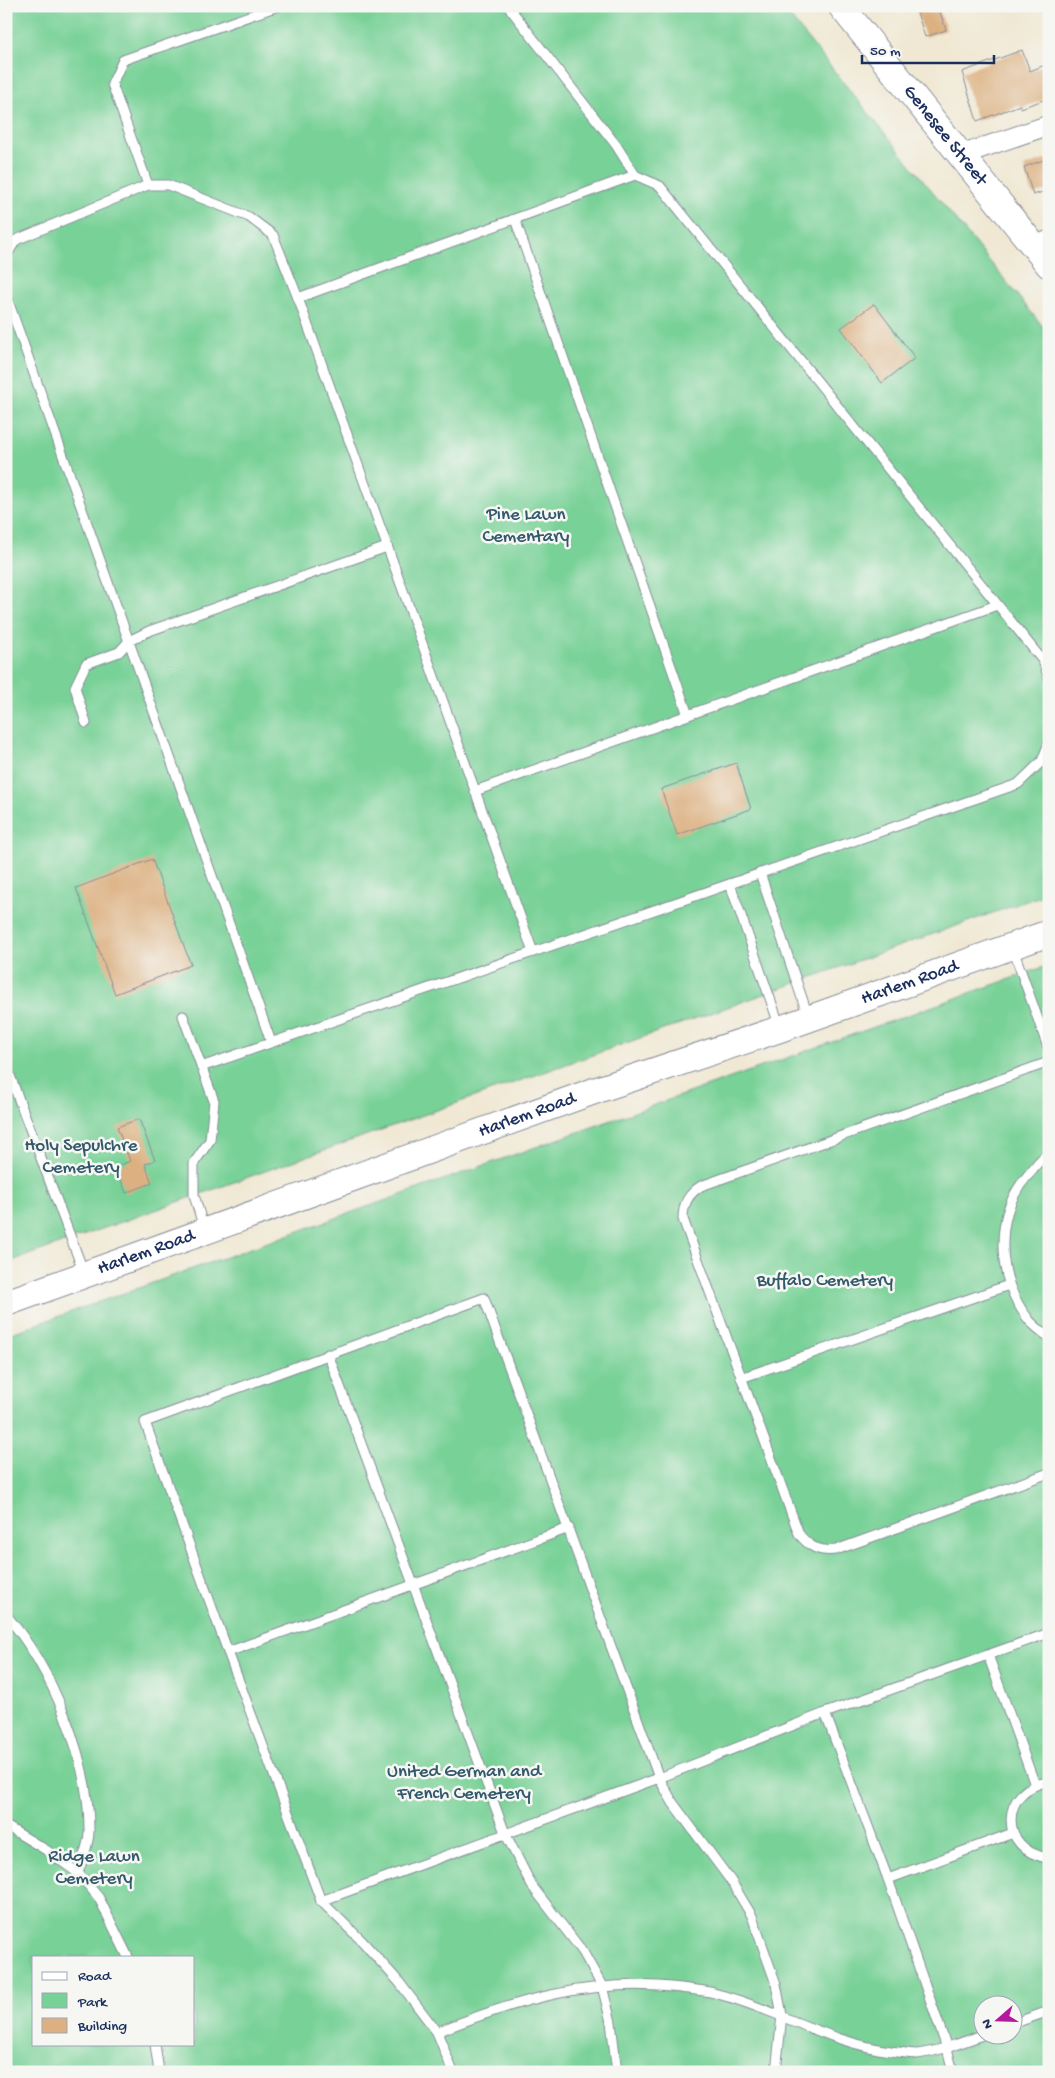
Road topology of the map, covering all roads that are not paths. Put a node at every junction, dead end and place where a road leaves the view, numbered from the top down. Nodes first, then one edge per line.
1 (278, 6) edge
2 (508, 6) edge
3 (841, 6) edge
4 (1049, 125) edge
5 (961, 155) junction
6 (635, 175) junction
7 (148, 185) junction
8 (515, 219) junction
9 (1040, 239) edge
10 (6, 256) edge
11 (1049, 265) edge
12 (6, 295) edge
13 (298, 298) junction
14 (387, 547) junction
15 (998, 605) junction
16 (129, 641) junction
17 (1049, 678) edge
18 (688, 715) junction
19 (86, 723) dead end
20 (1049, 743) edge
21 (476, 791) junction
22 (760, 873) junction
23 (730, 884) junction
24 (1049, 932) edge
25 (1012, 946) junction
26 (533, 952) junction
27 (183, 1016) dead end
28 (808, 1019) junction
29 (780, 1029) junction
30 (271, 1042) junction
31 (1049, 1050) edge
32 (1049, 1062) edge
33 (6, 1065) edge
34 (201, 1066) junction
35 (1049, 1153) edge
36 (204, 1232) junction
37 (84, 1274) junction
38 (1009, 1285) junction
39 (6, 1303) edge
40 (1049, 1337) edge
41 (328, 1354) junction
42 (741, 1378) junction
43 (1049, 1473) edge
44 (569, 1528) junction
45 (414, 1584) junction
46 (6, 1615) edge
47 (1049, 1633) edge
48 (228, 1652) junction
49 (988, 1655) junction
50 (826, 1713) junction
51 (659, 1778) junction
52 (1049, 1782) edge
53 (1035, 1785) junction
54 (6, 1826) edge
55 (505, 1833) junction
56 (1013, 1833) junction
57 (1049, 1858) edge
58 (78, 1873) junction
59 (888, 1879) junction
60 (321, 1901) junction
61 (128, 1956) edge
62 (602, 1986) junction
63 (1049, 2011) edge
64 (782, 2015) junction
65 (1022, 2020) edge
66 (438, 2032) junction
67 (972, 2039) edge
68 (155, 2046) edge
69 (947, 2048) junction
70 (158, 2072) edge
71 (453, 2072) edge
72 (616, 2072) edge
73 (776, 2072) edge
74 (953, 2072) edge

1 - 7 lane
2 - 6 lane
3 - 5 main road, Genesee Street
4 - 5 street
5 - 9 main road, Genesee Street
6 - 8 lane
6 - 15 lane
7 - 10 lane
7 - 13 lane
8 - 13 lane
8 - 18 lane
9 - 11 main road, Genesee Street
12 - 16 lane
13 - 14 lane
14 - 16 lane
14 - 21 lane
15 - 17 lane
15 - 18 lane
16 - 19 lane
16 - 30 lane
18 - 21 lane
20 - 22 lane
21 - 26 lane
22 - 23 lane
22 - 28 lane
23 - 26 lane
23 - 29 lane
24 - 25 main road, Harlem Road
25 - 28 main road, Harlem Road
25 - 31 lane
26 - 30 lane
27 - 34 lane
28 - 29 main road, Harlem Road
29 - 36 main road, Harlem Road
30 - 34 lane
32 - 42 lane
33 - 37 lane
34 - 36 lane
35 - 38 lane
36 - 37 main road, Harlem Road
37 - 39 main road, Harlem Road
38 - 40 lane
38 - 42 lane
41 - 44 lane
41 - 45 lane
41 - 48 lane
42 - 43 lane
44 - 45 lane
44 - 51 lane
45 - 48 lane
45 - 55 lane
46 - 58 lane
47 - 49 lane
48 - 60 lane
49 - 50 lane
49 - 53 lane
50 - 51 lane
50 - 59 lane
51 - 55 lane
51 - 64 lane
52 - 53 lane
53 - 56 lane
54 - 58 lane
55 - 60 lane
55 - 62 lane
56 - 57 lane
56 - 59 lane
58 - 61 lane
59 - 69 lane
60 - 66 lane
62 - 64 lane
62 - 66 lane
62 - 72 lane
63 - 65 lane
64 - 69 lane
64 - 73 lane
66 - 71 lane
67 - 69 lane
68 - 70 lane
69 - 74 lane

